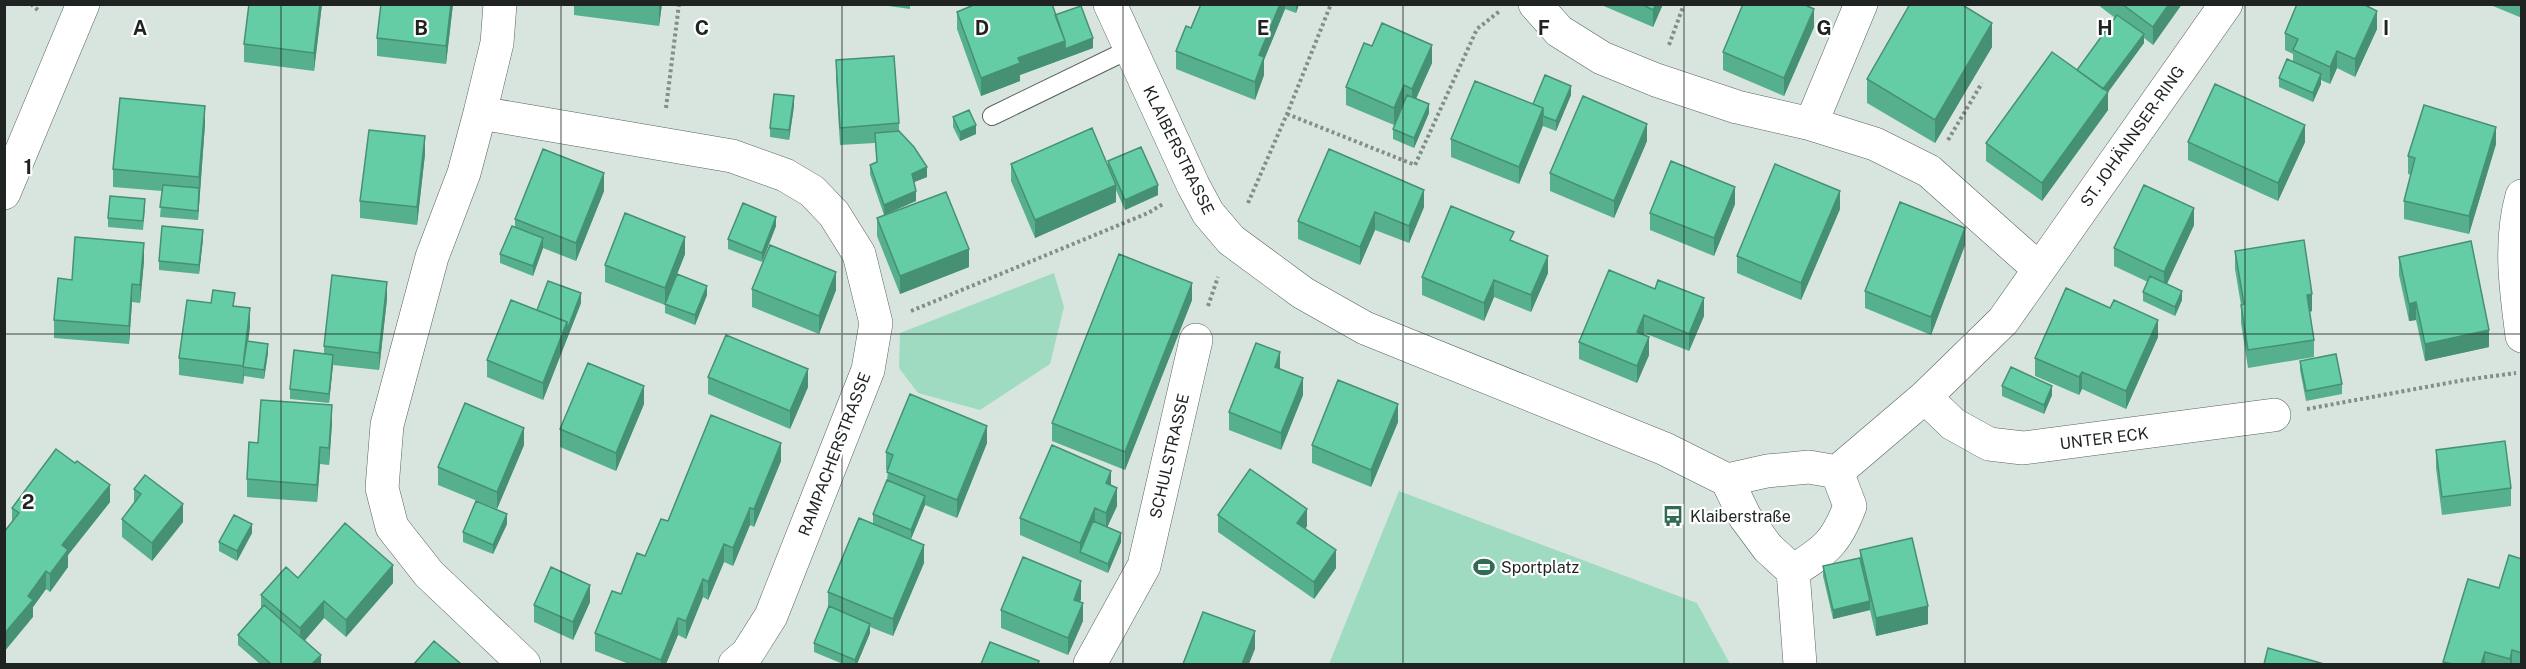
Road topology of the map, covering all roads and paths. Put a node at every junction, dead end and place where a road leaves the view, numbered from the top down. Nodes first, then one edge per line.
1 (83, 4) edge
2 (500, 4) edge
3 (679, 4) edge
4 (1110, 4) edge
5 (1331, 4) edge
6 (1509, 4) edge
7 (1535, 4) edge
8 (1684, 4) edge
9 (1861, 4) edge
10 (2226, 4) edge
11 (1130, 49) junction
12 (1656, 80) junction
13 (1982, 83) dead end
14 (480, 113) junction
15 (1287, 114) junction
16 (993, 116) dead end
17 (1811, 124) junction
18 (662, 144) junction
19 (1929, 171) junction
20 (1193, 185) junction
21 (4, 194) edge
22 (2522, 196) edge
23 (1231, 240) junction
24 (2040, 268) junction
25 (876, 323) junction
26 (2522, 336) edge
27 (1196, 340) joint
28 (2522, 372) edge
29 (1925, 397) junction
30 (2274, 415) joint
31 (1837, 472) junction
32 (1727, 480) junction
33 (1793, 571) junction
34 (524, 664) edge
35 (735, 664) edge
36 (1090, 664) edge
37 (1800, 664) edge

1 - 21 street
2 - 14 street
3 - 18 path
4 - 11 street, KLAIBERSTRASSE
5 - 15 path
6 - 15 path
7 - 12 street
8 - 12 path
9 - 17 street
10 - 24 street, ST. JOHÄNNSER-RING
11 - 16 lane
11 - 20 street, KLAIBERSTRASSE
12 - 17 street
13 - 19 path
14 - 18 street, RAMPACHERSTRASSE
14 - 34 street
15 - 23 path
17 - 19 street
18 - 25 street, RAMPACHERSTRASSE
19 - 24 street
20 - 23 street, KLAIBERSTRASSE
20 - 25 path
22 - 26 street
23 - 27 path
23 - 32 street, KLAIBERSTRASSE
24 - 29 street, ST. JOHÄNNSER-RING
25 - 35 street, RAMPACHERSTRASSE
27 - 36 street, SCHULSTRASSE
28 - 30 path
29 - 30 street, UNTER ECK
29 - 31 street
31 - 32 street
31 - 33 street
32 - 33 street
33 - 37 street

